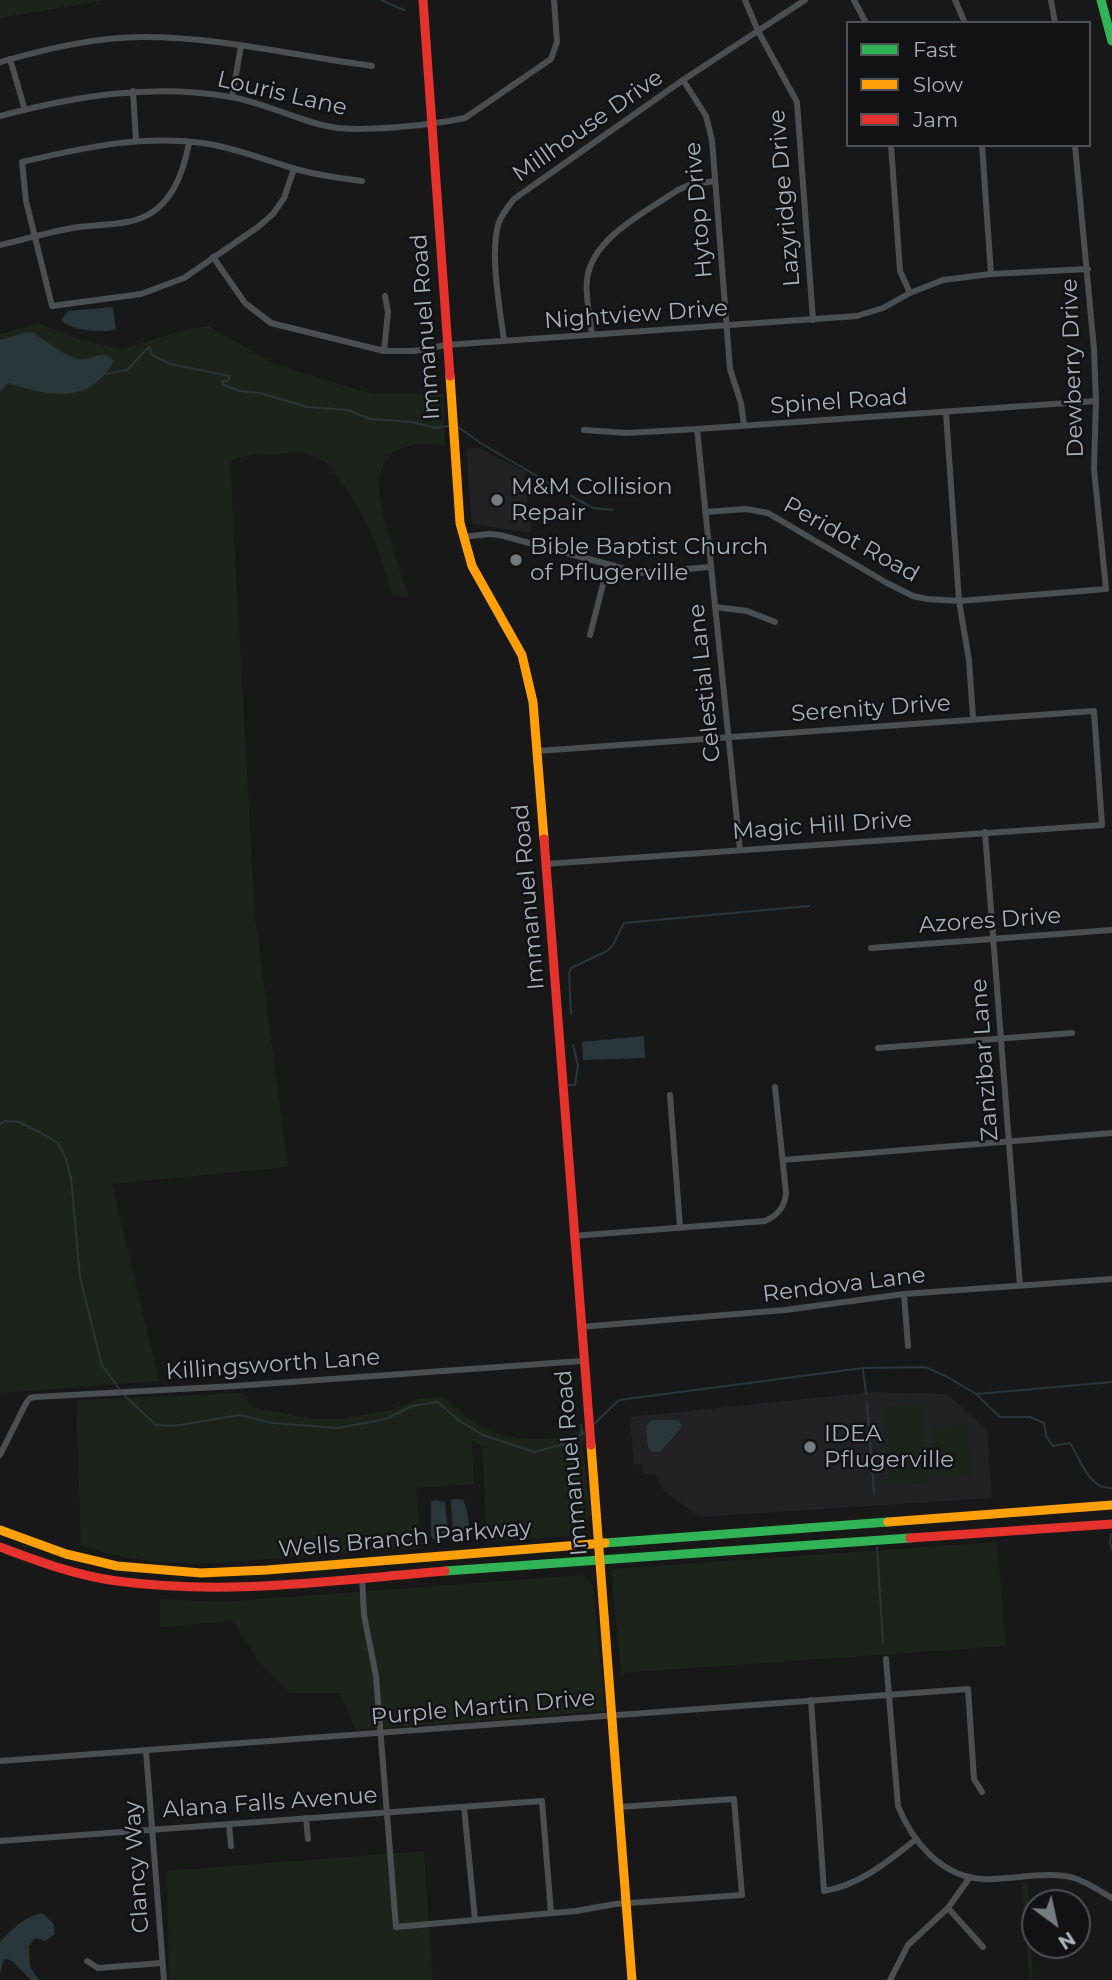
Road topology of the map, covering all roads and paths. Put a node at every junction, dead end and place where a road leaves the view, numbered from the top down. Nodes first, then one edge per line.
1 (424, 0) edge
2 (554, 0) edge
3 (745, 0) edge
4 (805, 0) edge
5 (854, 0) edge
6 (955, 0) edge
7 (1051, 0) edge
8 (1101, 0) edge
9 (865, 21) edge
10 (964, 21) edge
11 (1055, 21) edge
12 (758, 31) junction
13 (1112, 41) edge
14 (241, 46) junction
15 (10, 59) junction
16 (0, 62) edge
17 (372, 66) dead end
18 (683, 80) junction
19 (133, 91) junction
20 (232, 97) junction
21 (24, 110) junction
22 (0, 116) edge
23 (432, 124) junction
24 (136, 140) junction
25 (189, 143) junction
26 (891, 147) edge
27 (982, 147) edge
28 (1075, 147) edge
29 (294, 169) junction
30 (362, 181) dead end
31 (715, 181) junction
32 (34, 236) junction
33 (0, 245) edge
34 (213, 257) junction
35 (1088, 269) junction
36 (991, 274) junction
37 (910, 293) junction
38 (385, 296) dead end
39 (813, 320) junction
40 (726, 327) junction
41 (592, 335) junction
42 (503, 341) junction
43 (446, 345) junction
44 (384, 351) junction
45 (1096, 401) junction
46 (946, 413) junction
47 (744, 425) junction
48 (697, 429) junction
49 (584, 430) dead end
50 (705, 512) junction
51 (463, 537) junction
52 (608, 565) junction
53 (710, 567) junction
54 (1106, 589) joint
55 (959, 601) junction
56 (715, 607) junction
57 (775, 622) dead end
58 (590, 635) dead end
59 (973, 718) junction
60 (729, 737) junction
61 (537, 751) junction
62 (1102, 825) joint
63 (985, 832) junction
64 (740, 850) junction
65 (545, 864) junction
66 (1112, 930) edge
67 (993, 938) junction
68 (872, 948) dead end
69 (1072, 1033) dead end
70 (1002, 1039) junction
71 (878, 1048) dead end
72 (775, 1087) dead end
73 (670, 1095) dead end
74 (1112, 1133) edge
75 (1009, 1141) junction
76 (783, 1160) junction
77 (680, 1227) junction
78 (573, 1236) junction
79 (1112, 1279) edge
80 (1020, 1286) junction
81 (904, 1294) junction
82 (580, 1327) junction
83 (908, 1346) dead end
84 (582, 1361) junction
85 (0, 1455) edge
86 (1112, 1505) edge
87 (1004, 1513) junction
88 (875, 1523) junction
89 (1112, 1524) edge
90 (0, 1530) edge
91 (1006, 1531) junction
92 (876, 1541) junction
93 (599, 1543) junction
94 (0, 1547) edge
95 (600, 1560) junction
96 (362, 1577) junction
97 (886, 1659) dead end
98 (890, 1695) junction
99 (811, 1700) junction
100 (612, 1715) junction
101 (381, 1734) junction
102 (146, 1751) junction
103 (0, 1761) edge
104 (982, 1792) dead end
105 (464, 1807) junction
106 (619, 1807) junction
107 (386, 1812) junction
108 (306, 1818) junction
109 (229, 1824) junction
110 (152, 1829) junction
111 (308, 1839) dead end
112 (915, 1840) junction
113 (0, 1841) edge
114 (231, 1846) dead end
115 (970, 1877) junction
116 (1112, 1898) edge
117 (626, 1903) junction
118 (948, 1908) junction
119 (551, 1913) junction
120 (475, 1920) junction
121 (983, 1947) dead end
122 (87, 1961) dead end
123 (162, 1963) junction
124 (164, 1980) edge
125 (632, 1980) edge
126 (890, 1980) edge

1 - 23 street, Immanuel Road
2 - 23 street, Louris Lane
3 - 12 street, Lazyridge Drive
4 - 12 street, Millhouse Drive
5 - 9 street
6 - 10 street
7 - 11 street
8 - 13 street
12 - 18 street, Millhouse Drive
12 - 39 street, Lazyridge Drive
14 - 15 street
14 - 17 street
14 - 20 street
15 - 16 street
15 - 21 street
18 - 31 street, Hytop Drive
18 - 42 street, Millhouse Drive
19 - 20 street, Louris Lane
19 - 21 street, Louris Lane
19 - 24 street
20 - 23 street, Louris Lane
21 - 22 street, Louris Lane
23 - 43 street, Immanuel Road
24 - 25 street
24 - 32 street
25 - 29 street
25 - 32 street
26 - 37 street
27 - 36 street
28 - 35 street, Dewberry Drive
29 - 30 street
29 - 34 street
31 - 40 street, Hytop Drive
31 - 41 street
32 - 33 street
32 - 34 street
34 - 44 street, Nightview Drive
35 - 36 street, Nightview Drive
35 - 45 street, Dewberry Drive
36 - 37 street, Nightview Drive
37 - 39 street, Nightview Drive
38 - 44 street
39 - 40 street, Nightview Drive
40 - 41 street, Nightview Drive
40 - 47 street, Hytop Drive
41 - 42 street, Nightview Drive
42 - 43 street, Nightview Drive
43 - 44 street, Nightview Drive
43 - 51 street, Immanuel Road
45 - 46 street, Spinel Road
45 - 54 street, Dewberry Drive
46 - 47 street, Spinel Road
46 - 55 street
47 - 48 street, Spinel Road
48 - 49 street, Spinel Road
48 - 50 street, Celestial Lane
50 - 53 street, Celestial Lane
50 - 55 street, Peridot Road
51 - 52 street
51 - 61 street, Immanuel Road
52 - 53 street
52 - 58 street
53 - 56 street, Celestial Lane
54 - 55 street, Peridot Road
55 - 59 street
56 - 57 street
56 - 60 street, Celestial Lane
59 - 60 street, Serenity Drive
59 - 62 street, Serenity Drive
60 - 61 street, Serenity Drive
60 - 64 street, Celestial Lane
61 - 65 street, Immanuel Road
62 - 63 street, Magic Hill Drive
63 - 64 street, Magic Hill Drive
63 - 67 street, Zanzibar Lane
64 - 65 street, Magic Hill Drive
65 - 78 street, Immanuel Road
66 - 67 street, Azores Drive
67 - 68 street, Azores Drive
67 - 70 street, Zanzibar Lane
69 - 70 street
70 - 71 street
70 - 75 street, Zanzibar Lane
72 - 76 street
73 - 77 street
74 - 75 street
75 - 76 street
75 - 80 street, Zanzibar Lane
76 - 77 street
77 - 78 street
78 - 82 street, Immanuel Road
79 - 80 street, Rendova Lane
80 - 81 street, Rendova Lane
81 - 82 street, Rendova Lane
81 - 83 street
82 - 84 street, Immanuel Road
84 - 85 street, Killingsworth Lane
84 - 93 street, Immanuel Road
86 - 87 street, Wells Branch Parkway
87 - 88 street, Wells Branch Parkway
87 - 91 street
88 - 92 street
88 - 93 street, Wells Branch Parkway
89 - 91 street, Wells Branch Parkway
90 - 93 street, Wells Branch Parkway
91 - 92 street, Wells Branch Parkway
92 - 95 street, Wells Branch Parkway
93 - 95 street, Immanuel Road
94 - 96 street, Wells Branch Parkway
95 - 96 street, Wells Branch Parkway
95 - 100 street, Immanuel Road
96 - 101 street
97 - 98 street
98 - 99 street, Purple Martin Drive
98 - 104 street, Purple Martin Drive
98 - 112 street
99 - 100 street, Purple Martin Drive
99 - 112 street
100 - 101 street, Purple Martin Drive
100 - 106 street, Immanuel Road
101 - 102 street, Purple Martin Drive
101 - 107 street
102 - 103 street, Purple Martin Drive
102 - 110 street, Clancy Way
105 - 107 street, Alana Falls Avenue
105 - 119 street, Alana Falls Avenue
105 - 120 street
106 - 117 street, Immanuel Road
106 - 117 street
107 - 108 street, Alana Falls Avenue
107 - 120 street
108 - 109 street, Alana Falls Avenue
108 - 111 street
109 - 110 street, Alana Falls Avenue
109 - 114 street
110 - 113 street, Alana Falls Avenue
110 - 123 street, Clancy Way
112 - 115 street
115 - 116 street
115 - 118 street
117 - 119 street
117 - 125 street, Immanuel Road
118 - 121 street
118 - 126 street
119 - 120 street
122 - 123 street
123 - 124 street, Clancy Way

